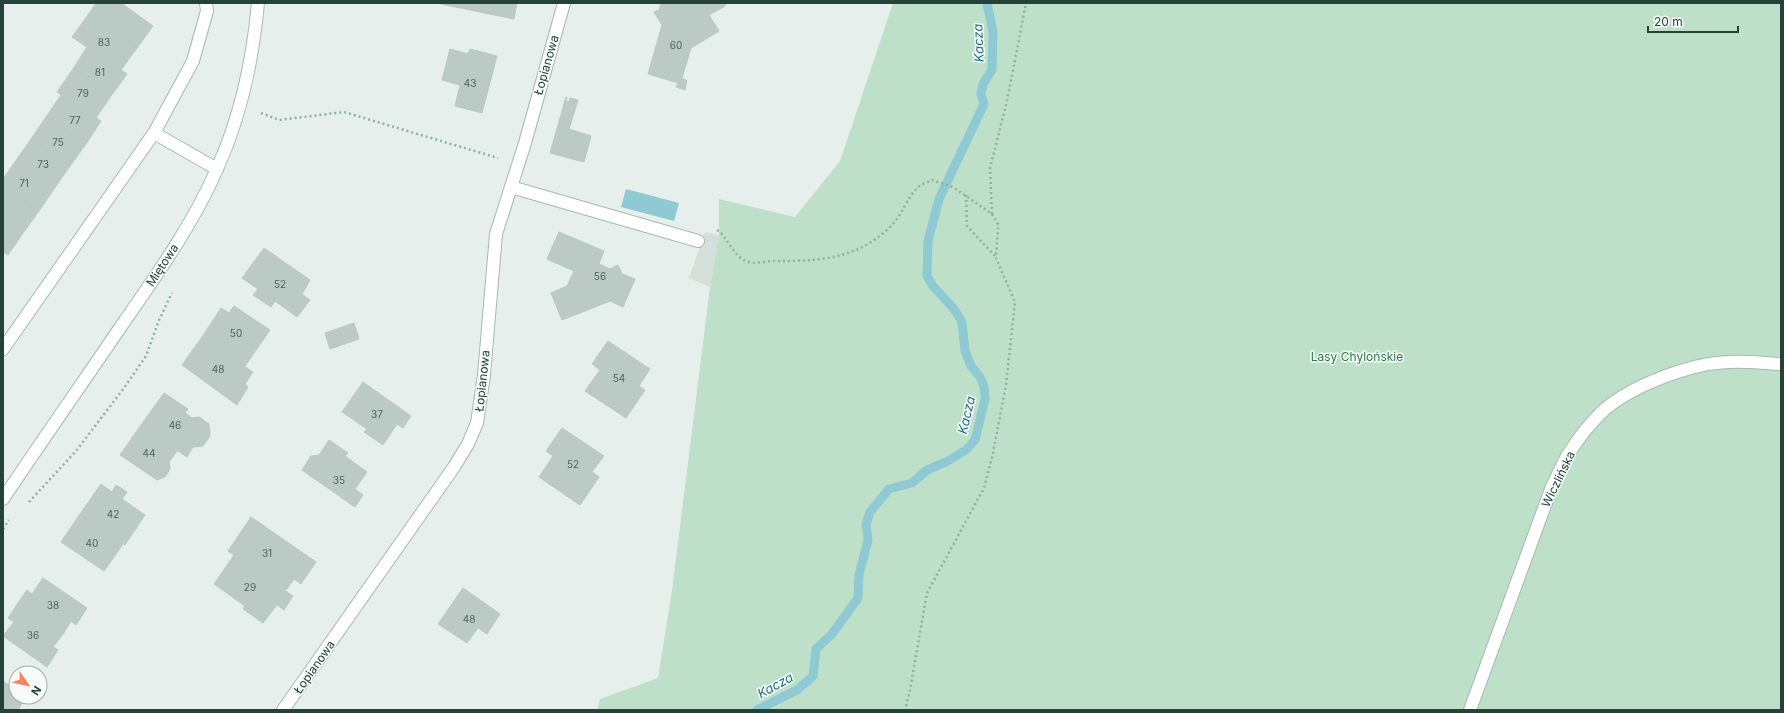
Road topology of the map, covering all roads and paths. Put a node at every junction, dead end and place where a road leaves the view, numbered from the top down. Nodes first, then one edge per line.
1 (206, 3) edge
2 (258, 3) edge
3 (564, 3) edge
4 (1026, 3) edge
5 (261, 113) dead end
6 (154, 133) junction
7 (518, 164) junction
8 (217, 169) junction
9 (511, 187) junction
10 (966, 195) junction
11 (992, 214) junction
12 (698, 241) joint
13 (996, 258) junction
14 (3, 348) edge
15 (1781, 364) edge
16 (108, 410) dead end
17 (3, 499) edge
18 (24, 508) dead end
19 (283, 710) edge
20 (905, 710) edge
21 (1470, 710) edge

1 - 6 street
2 - 8 street, Miętowa
3 - 7 street, Łopianowa
4 - 11 path
5 - 7 path
6 - 8 street
6 - 14 street
7 - 9 street, Łopianowa
8 - 17 street, Miętowa
9 - 12 street
9 - 19 street, Łopianowa
10 - 11 path
10 - 12 path
10 - 13 path
11 - 13 path
13 - 20 path
15 - 21 street, Wiczlińska
16 - 18 path

